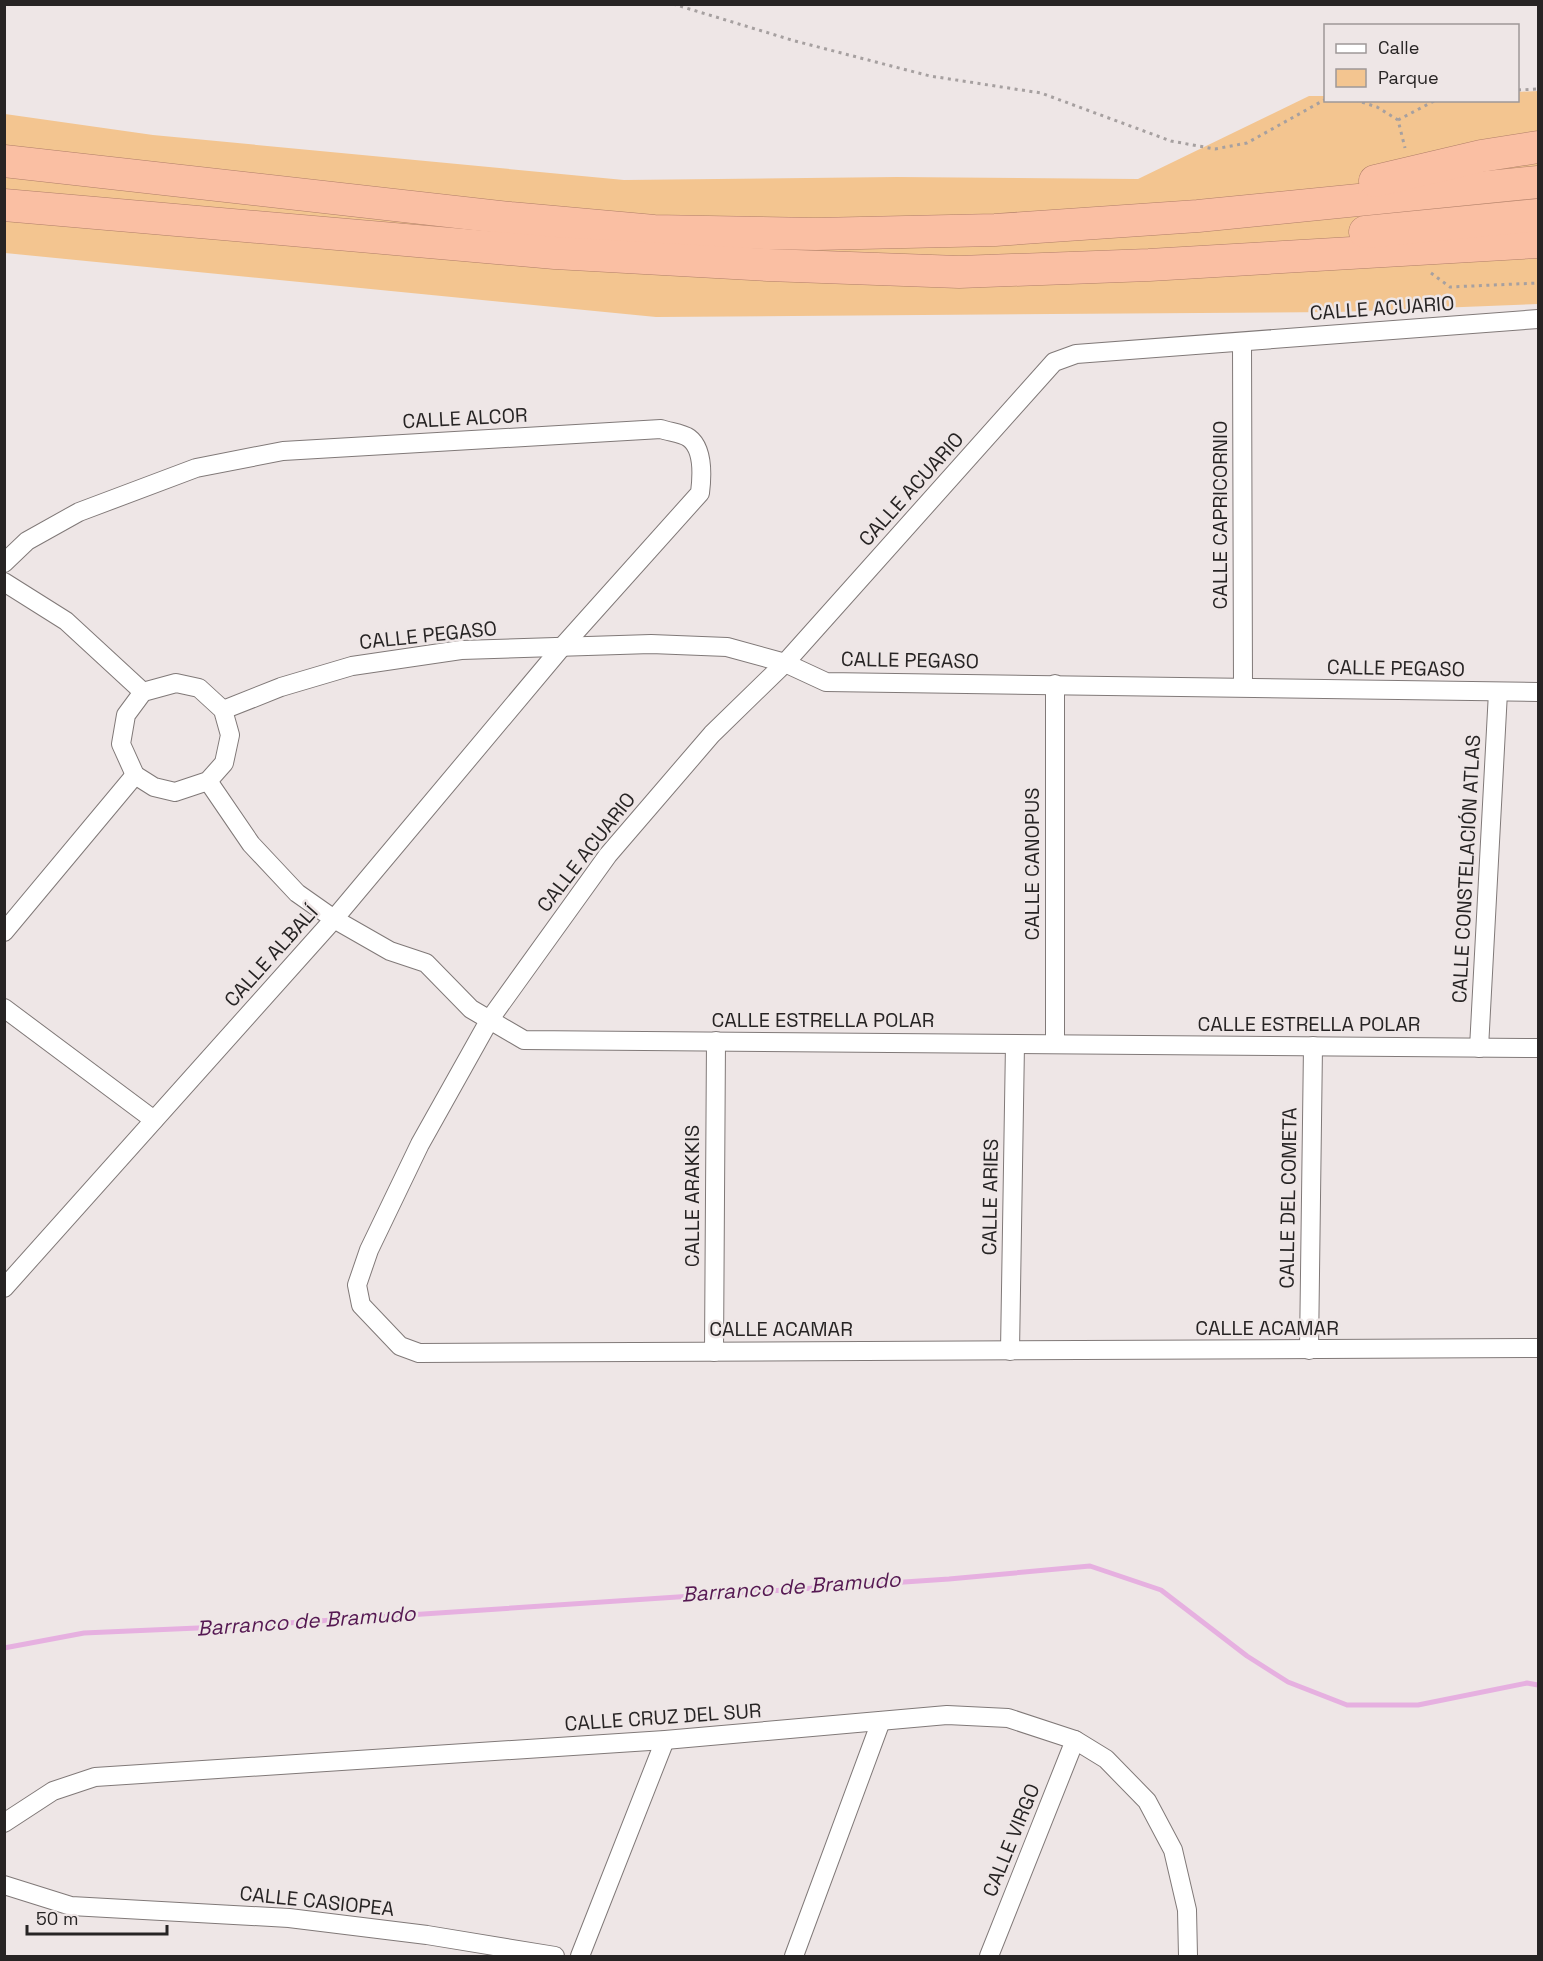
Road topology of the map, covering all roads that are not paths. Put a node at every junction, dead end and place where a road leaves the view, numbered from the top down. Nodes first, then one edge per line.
1 (1539, 147) edge
2 (4, 161) edge
3 (1539, 182) edge
4 (4, 206) edge
5 (1539, 215) edge
6 (995, 230) junction
7 (1539, 242) edge
8 (768, 265) junction
9 (1539, 319) edge
10 (1242, 343) junction
11 (4, 563) edge
12 (4, 582) edge
13 (562, 647) junction
14 (785, 663) junction
15 (1055, 684) junction
16 (1243, 687) junction
17 (143, 692) junction
18 (1498, 692) junction
19 (1539, 692) edge
20 (223, 710) junction
21 (135, 775) junction
22 (208, 781) junction
23 (334, 919) junction
24 (4, 932) edge
25 (4, 1008) edge
26 (490, 1018) junction
27 (716, 1041) junction
28 (1015, 1044) junction
29 (1055, 1044) junction
30 (1313, 1046) junction
31 (1479, 1048) junction
32 (1539, 1048) edge
33 (154, 1120) junction
34 (4, 1288) edge
35 (1539, 1348) edge
36 (1309, 1350) junction
37 (1010, 1351) junction
38 (714, 1352) junction
39 (881, 1721) junction
40 (665, 1740) junction
41 (1075, 1740) junction
42 (4, 1823) edge
43 (4, 1885) edge
44 (555, 1956) edge
45 (580, 1956) edge
46 (794, 1956) edge
47 (989, 1956) edge
48 (1188, 1956) edge

1 - 6 highway
2 - 6 highway
3 - 6 highway
4 - 8 highway
5 - 8 highway
7 - 8 highway
9 - 10 street, CALLE ACUARIO
10 - 14 street, CALLE ACUARIO
10 - 16 street, CALLE CAPRICORNIO
11 - 13 street, CALLE ALCOR
12 - 17 street
13 - 14 street, CALLE PEGASO
13 - 20 street, CALLE PEGASO
13 - 23 street, CALLE ALBALÍ
14 - 15 street, CALLE PEGASO
14 - 26 street, CALLE ACUARIO
15 - 16 street, CALLE PEGASO
15 - 29 street, CALLE CANOPUS
16 - 18 street, CALLE PEGASO
17 - 20 street
17 - 21 street
18 - 19 street, CALLE PEGASO
18 - 31 street, CALLE CONSTELACIÓN ATLAS
20 - 22 street
21 - 22 street
21 - 24 street
22 - 23 street, CALLE ESTRELLA POLAR
23 - 26 street, CALLE ESTRELLA POLAR
23 - 33 street, CALLE ALBALÍ
25 - 33 street
26 - 27 street, CALLE ESTRELLA POLAR
26 - 38 street, CALLE ACAMAR
27 - 28 street, CALLE ESTRELLA POLAR
27 - 38 street, CALLE ARAKKIS
28 - 29 street, CALLE ESTRELLA POLAR
28 - 37 street, CALLE ARIES
29 - 30 street, CALLE ESTRELLA POLAR
30 - 31 street, CALLE ESTRELLA POLAR
30 - 36 street, CALLE DEL COMETA
31 - 32 street, CALLE ESTRELLA POLAR
33 - 34 street, CALLE ALBALÍ
35 - 36 street, CALLE ACAMAR
36 - 37 street, CALLE ACAMAR
37 - 38 street, CALLE ACAMAR
39 - 40 street, CALLE CRUZ DEL SUR
39 - 41 street, CALLE CRUZ DEL SUR
39 - 46 street
40 - 42 street, CALLE CRUZ DEL SUR
40 - 45 street
41 - 47 street, CALLE VIRGO
41 - 48 street, CALLE CRUZ DEL SUR
43 - 44 street, CALLE CASIOPEA

